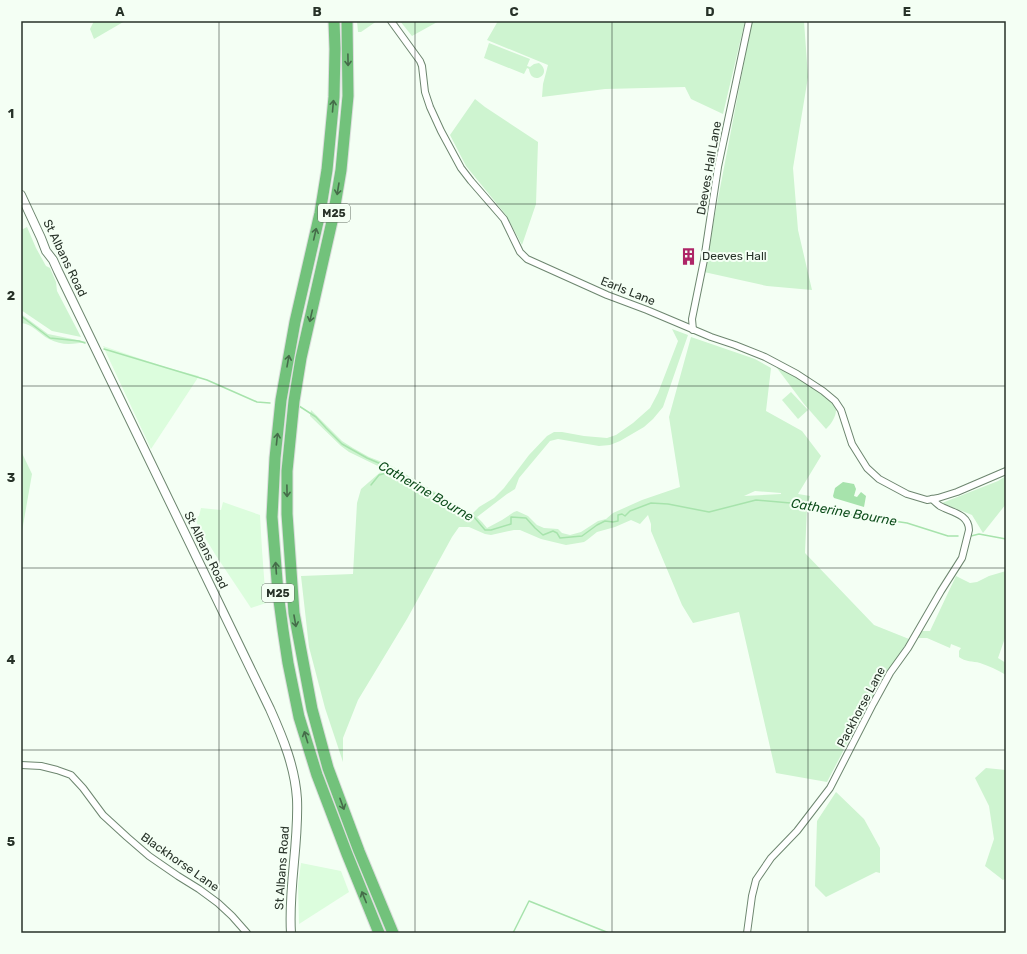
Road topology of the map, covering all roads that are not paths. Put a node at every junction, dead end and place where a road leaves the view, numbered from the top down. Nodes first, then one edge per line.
1 (334, 21) edge
2 (347, 21) edge
3 (391, 21) edge
4 (749, 21) edge
5 (21, 195) edge
6 (692, 319) junction
7 (682, 325) junction
8 (693, 330) junction
9 (1006, 471) edge
10 (932, 499) junction
11 (21, 765) edge
12 (247, 933) edge
13 (291, 933) edge
14 (379, 933) edge
15 (393, 933) edge
16 (747, 933) edge

14 -> 1 highway, M25
2 -> 15 highway, M25
3 - 7 street, Earls Lane
4 - 6 street, Deeves Hall Lane
5 - 13 main road, St Albans Road
6 - 7 street
6 - 8 street, Deeves Hall Lane
7 - 8 street, Earls Lane
8 - 10 street, Earls Lane
9 - 10 street
10 - 16 street, Packhorse Lane
11 - 12 street, Blackhorse Lane

